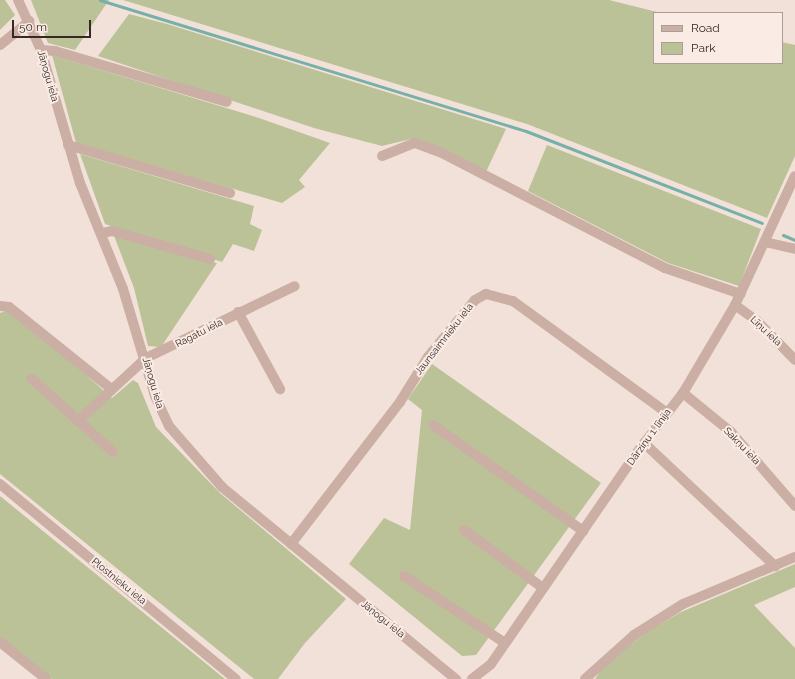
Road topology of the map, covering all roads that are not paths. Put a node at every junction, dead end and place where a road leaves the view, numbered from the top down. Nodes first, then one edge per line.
1 (18, 0) edge
2 (30, 22) junction
3 (0, 45) edge
4 (41, 50) junction
5 (227, 102) dead end
6 (68, 145) junction
7 (382, 156) dead end
8 (795, 176) edge
9 (230, 193) dead end
10 (101, 233) junction
11 (765, 242) junction
12 (795, 249) edge
13 (210, 259) dead end
14 (295, 286) dead end
15 (741, 294) junction
16 (735, 305) junction
17 (0, 306) edge
18 (238, 312) junction
19 (146, 358) junction
20 (795, 360) edge
21 (32, 379) dead end
22 (110, 388) junction
23 (280, 389) dead end
24 (682, 393) junction
25 (666, 412) junction
26 (78, 421) junction
27 (432, 425) dead end
28 (644, 443) junction
29 (113, 452) dead end
30 (0, 484) edge
31 (795, 506) edge
32 (464, 530) dead end
33 (583, 531) junction
34 (291, 544) junction
35 (795, 557) edge
36 (775, 566) junction
37 (404, 576) dead end
38 (543, 588) junction
39 (0, 642) edge
40 (505, 644) junction
41 (476, 678) edge
42 (46, 679) edge
43 (236, 679) edge
44 (457, 679) edge
45 (585, 679) edge

1 - 2 street, Jāņogu iela
2 - 3 street
2 - 4 street, Jāņogu iela
4 - 5 street
4 - 6 street, Jāņogu iela
6 - 9 street
6 - 10 street, Jāņogu iela
7 - 15 street
8 - 11 street, Dārziņu 1. līnija
10 - 13 street
10 - 19 street, Jāņogu iela
11 - 12 street
11 - 15 street, Dārziņu 1. līnija
14 - 18 street, Ragatu iela
15 - 16 street, Dārziņu 1. līnija
16 - 20 street, Līņu iela
16 - 24 street, Dārziņu 1. līnija
17 - 22 street
18 - 19 street, Ragatu iela
18 - 23 street
19 - 22 street, Ragatu iela
19 - 34 street, Jāņogu iela
21 - 26 street
22 - 26 street, Ragatu iela
24 - 25 street, Dārziņu 1. līnija
24 - 31 street, Sakņu iela
25 - 28 street, Dārziņu 1. līnija
25 - 34 street, Jaunsaimnieku iela
26 - 29 street
27 - 33 street
28 - 33 street, Dārziņu 1. līnija
28 - 36 street
30 - 43 street, Plostnieku iela
32 - 38 street
33 - 38 street, Dārziņu 1. līnija
34 - 44 street, Jāņogu iela
35 - 36 street
36 - 45 street
37 - 40 street
38 - 40 street, Dārziņu 1. līnija
39 - 42 street
40 - 41 street, Dārziņu 1. līnija
41 - 44 street, Jāņogu iela

